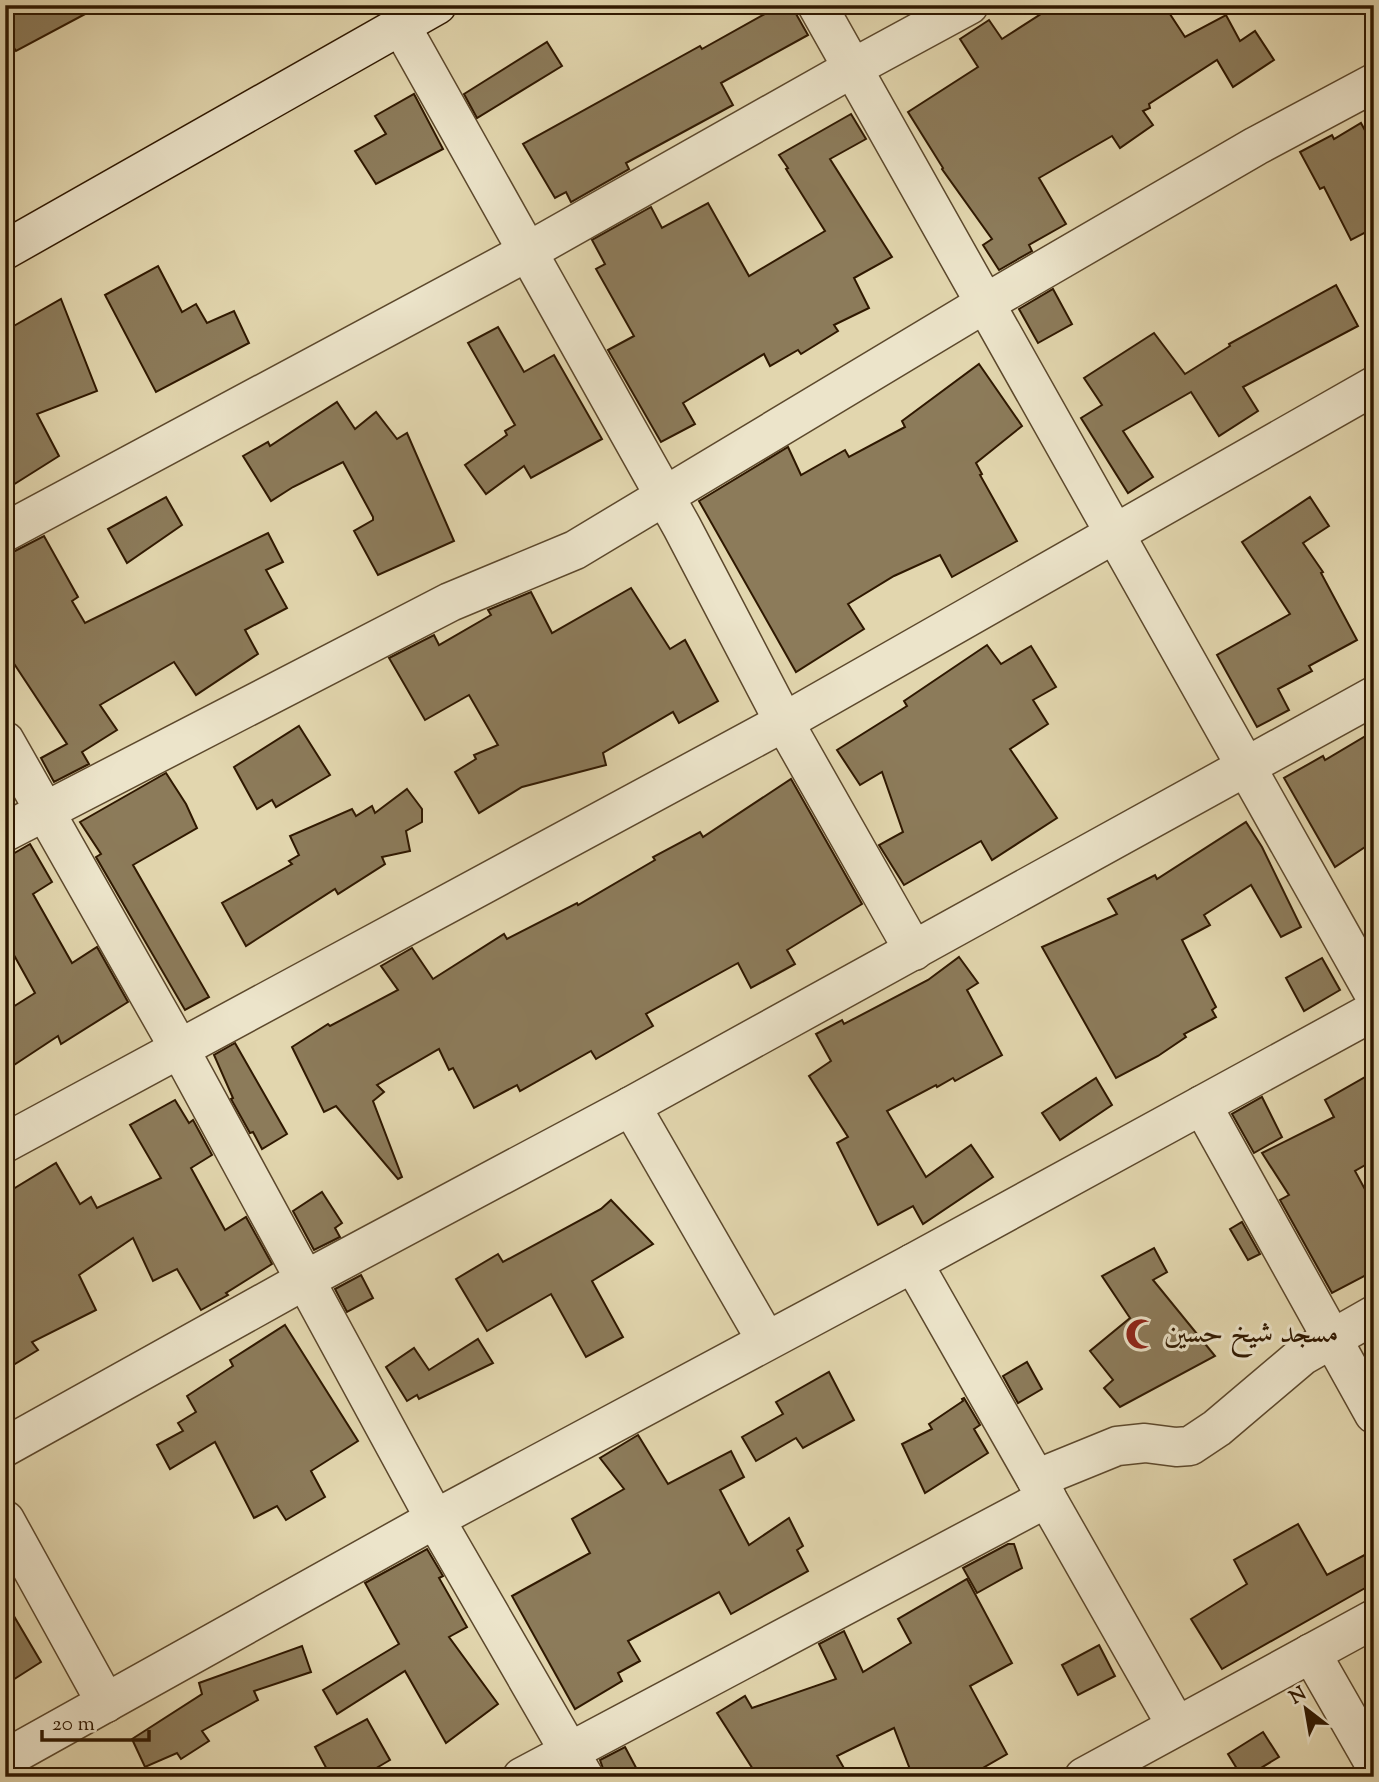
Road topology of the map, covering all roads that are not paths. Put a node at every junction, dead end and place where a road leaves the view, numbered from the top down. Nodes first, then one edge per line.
1 (437, 5) edge
2 (817, 5) edge
3 (969, 5) edge
4 (401, 26) junction
5 (851, 69) junction
6 (1374, 83) edge
7 (5, 250) edge
8 (527, 252) junction
9 (984, 304) junction
10 (1374, 386) edge
11 (665, 497) junction
12 (5, 532) edge
13 (1114, 534) junction
14 (1374, 695) edge
15 (784, 722) junction
16 (5, 741) edge
17 (1245, 767) junction
18 (44, 811) junction
19 (5, 832) edge
20 (914, 951) junction
21 (1374, 994) edge
22 (1374, 1011) edge
23 (179, 1048) junction
24 (1202, 1105) junction
25 (631, 1106) junction
26 (5, 1143) edge
27 (913, 1263) junction
28 (305, 1279) junction
29 (1374, 1315) edge
30 (1331, 1338) junction
31 (766, 1340) junction
32 (1374, 1414) edge
33 (5, 1447) edge
34 (1042, 1488) junction
35 (435, 1519) junction
36 (5, 1520) edge
37 (1374, 1619) edge
38 (1311, 1653) junction
39 (106, 1703) junction
40 (1176, 1725) junction
41 (5, 1759) edge
42 (1374, 1763) edge
43 (577, 1764) edge
44 (522, 1777) edge
45 (1084, 1777) edge

1 - 4 street
2 - 5 street
3 - 5 street
4 - 7 street
4 - 8 street
5 - 8 street
5 - 9 street
6 - 9 street
8 - 11 street
8 - 12 street
9 - 11 street
9 - 13 street
10 - 13 street
11 - 15 street
11 - 18 street
13 - 15 street
13 - 17 street
14 - 17 street
15 - 20 street
15 - 23 street
16 - 18 street
17 - 20 street
17 - 21 street
18 - 19 street
18 - 23 street
20 - 25 street
22 - 24 street
23 - 26 street
23 - 28 street
24 - 27 street
24 - 30 street
25 - 28 street
25 - 31 street
27 - 31 street
27 - 34 street
28 - 33 street
28 - 35 street
29 - 30 street
30 - 32 street
30 - 34 street
31 - 35 street
34 - 40 street
34 - 43 street
35 - 39 street
35 - 43 street
36 - 39 street
37 - 38 street
38 - 40 street
38 - 42 street
39 - 41 street
40 - 45 street
43 - 44 street

